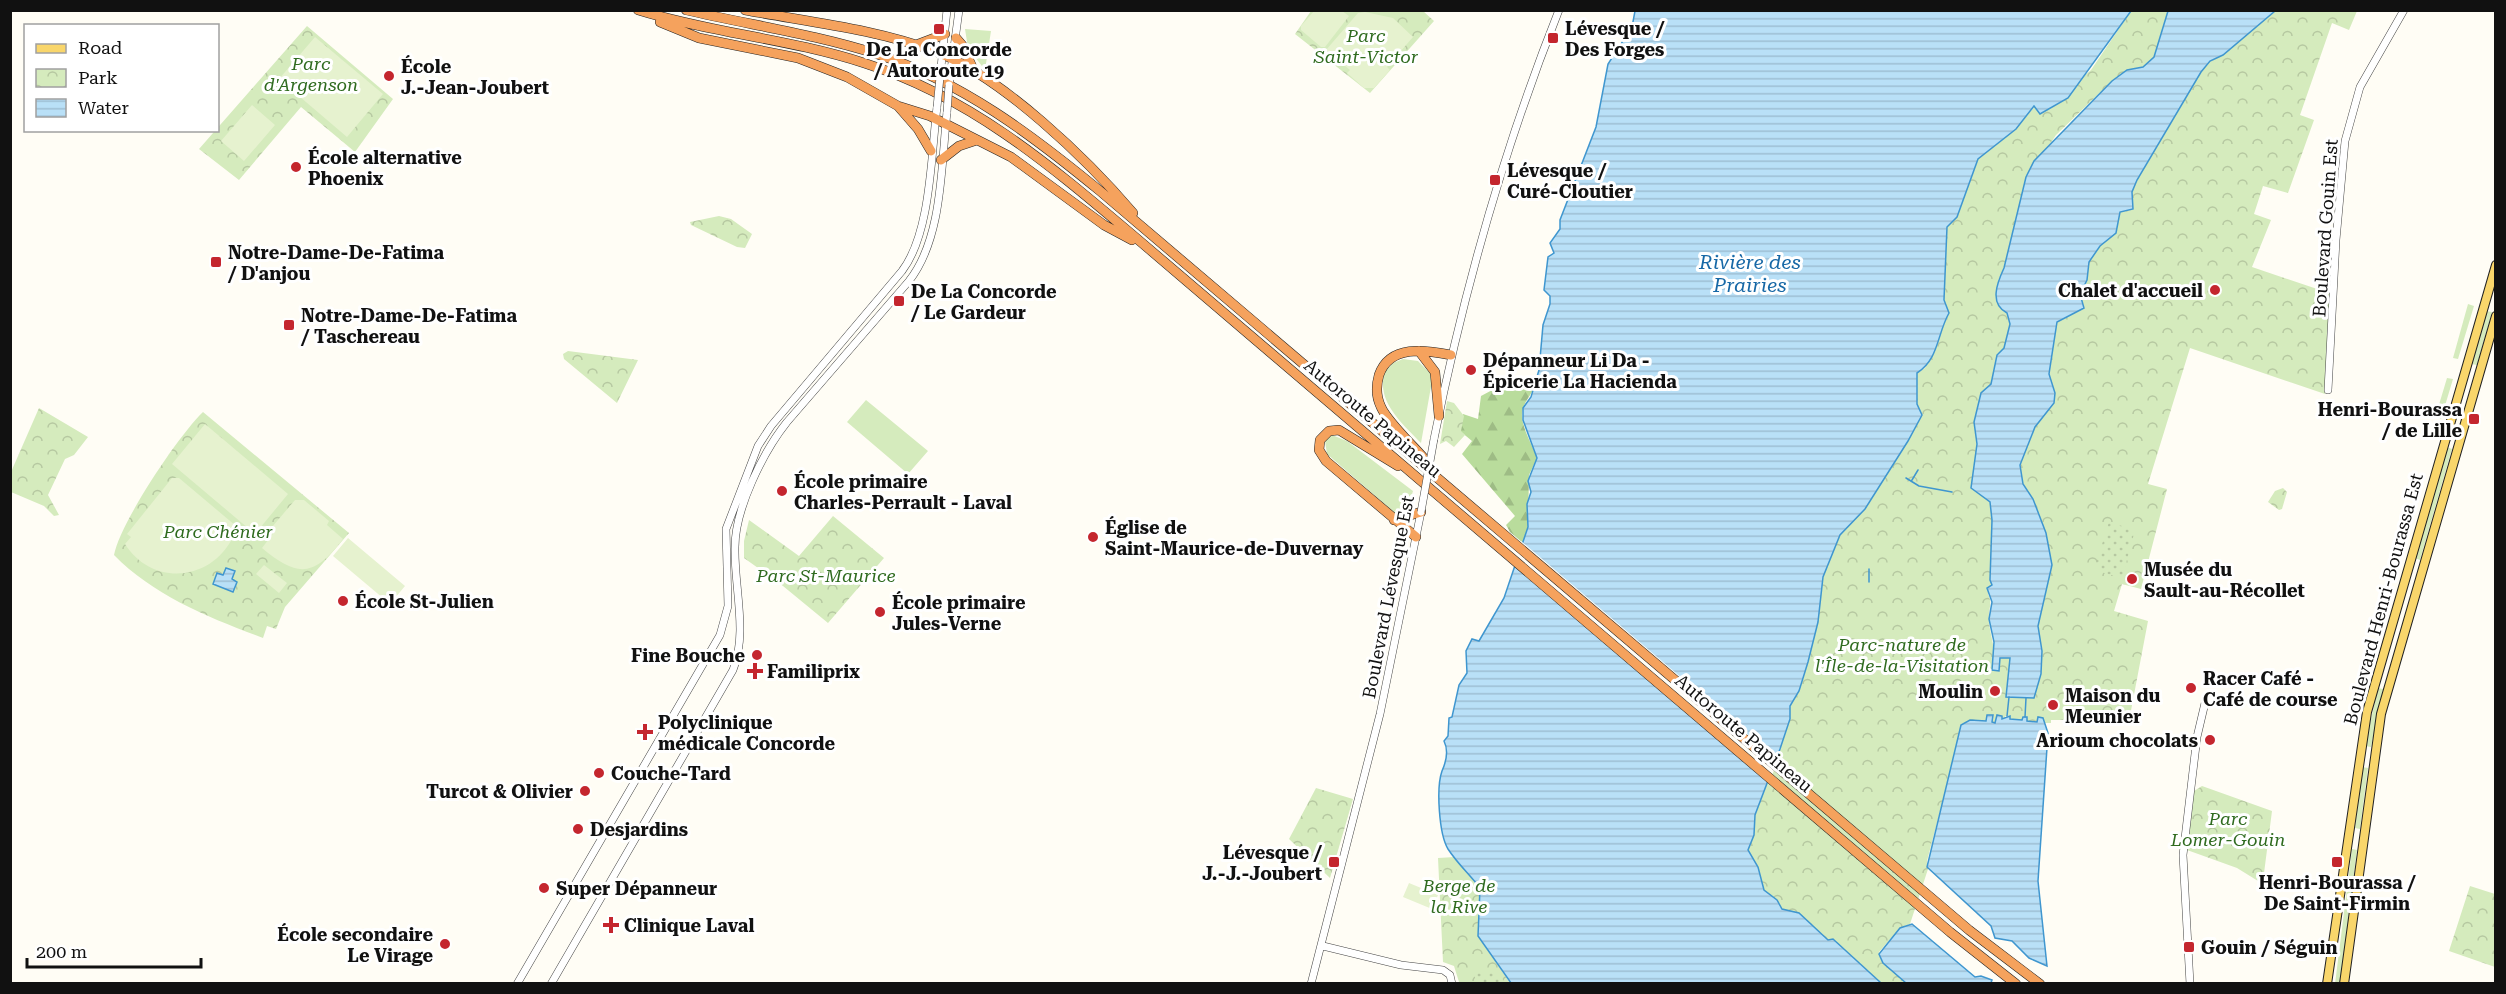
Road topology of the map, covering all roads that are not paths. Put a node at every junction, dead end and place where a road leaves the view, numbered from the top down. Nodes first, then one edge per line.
1 (632, 10) edge
2 (638, 10) edge
3 (686, 10) edge
4 (745, 10) edge
5 (947, 10) edge
6 (959, 10) edge
7 (1559, 10) edge
8 (2404, 10) edge
9 (945, 34) junction
10 (956, 38) junction
11 (916, 45) junction
12 (942, 55) junction
13 (953, 61) junction
14 (974, 72) junction
15 (898, 106) junction
16 (935, 119) junction
17 (945, 125) junction
18 (978, 140) junction
19 (931, 151) junction
20 (941, 160) junction
21 (1154, 238) junction
22 (1147, 248) junction
23 (2496, 265) edge
24 (2496, 316) edge
25 (1419, 351) junction
26 (1451, 356) junction
27 (2328, 390) dead end
28 (1439, 416) junction
29 (1416, 476) junction
30 (1445, 484) junction
31 (1421, 512) junction
32 (1394, 519) junction
33 (1416, 537) junction
34 (2205, 703) dead end
35 (1323, 946) junction
36 (517, 984) edge
37 (551, 984) edge
38 (1311, 984) edge
39 (1452, 984) edge
40 (2016, 984) edge
41 (2040, 984) edge
42 (2190, 984) edge
43 (2327, 984) edge
44 (2344, 984) edge

1 - 15 highway
2 - 22 highway, Autoroute Papineau
3 - 21 highway, Autoroute Papineau
4 - 11 highway
5 - 9 street
6 - 10 street
7 - 26 street, Boulevard Lévesque Est
8 - 27 street, Boulevard Gouin Est
9 - 11 highway
9 - 12 street
10 - 13 street
10 - 14 highway
11 - 12 highway
12 - 13 highway
12 - 16 street, bridge
13 - 14 highway
13 - 17 street, bridge
14 - 21 highway
15 - 16 highway
15 - 19 highway
16 - 17 highway
16 - 19 street
17 - 18 highway
17 - 20 street
18 - 20 highway
18 - 22 highway
19 - 36 street
20 - 37 street
21 - 30 highway, Autoroute Papineau
22 - 29 highway, Autoroute Papineau
23 - 43 main road, Boulevard Henri-Bourassa Est
24 - 44 main road, Boulevard Henri-Bourassa Est
25 - 26 highway
25 - 28 highway
25 - 30 highway
26 - 28 street, Boulevard Lévesque Est
28 - 31 street, Boulevard Lévesque Est, bridge
29 - 32 highway
29 - 40 highway, Autoroute Papineau
30 - 41 highway, Autoroute Papineau
31 - 32 highway
31 - 33 street, Boulevard Lévesque Est
32 - 33 highway
33 - 35 street, Boulevard Lévesque Est
34 - 42 street
35 - 38 street, Boulevard Lévesque Est
35 - 39 street

